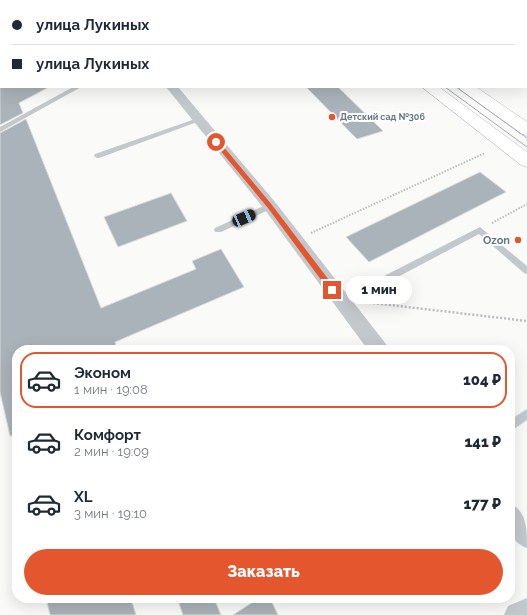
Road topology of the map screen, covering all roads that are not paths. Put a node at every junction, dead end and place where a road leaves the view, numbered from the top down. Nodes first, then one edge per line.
1 (76, 88) edge
2 (173, 88) edge
3 (430, 88) edge
4 (467, 88) edge
5 (198, 120) junction
6 (0, 130) edge
7 (527, 130) edge
8 (98, 156) dead end
9 (527, 161) edge
10 (270, 206) junction
11 (218, 230) dead end
12 (527, 271) edge
13 (344, 301) junction
14 (375, 345) edge
15 (527, 414) edge
16 (515, 423) edge
17 (515, 521) edge
18 (527, 536) edge

1 - 6 lane
2 - 5 street
3 - 9 main road
4 - 7 main road
5 - 8 lane
5 - 10 street
10 - 11 lane
10 - 13 street
12 - 13 lane
13 - 14 street
15 - 16 lane
17 - 18 street

